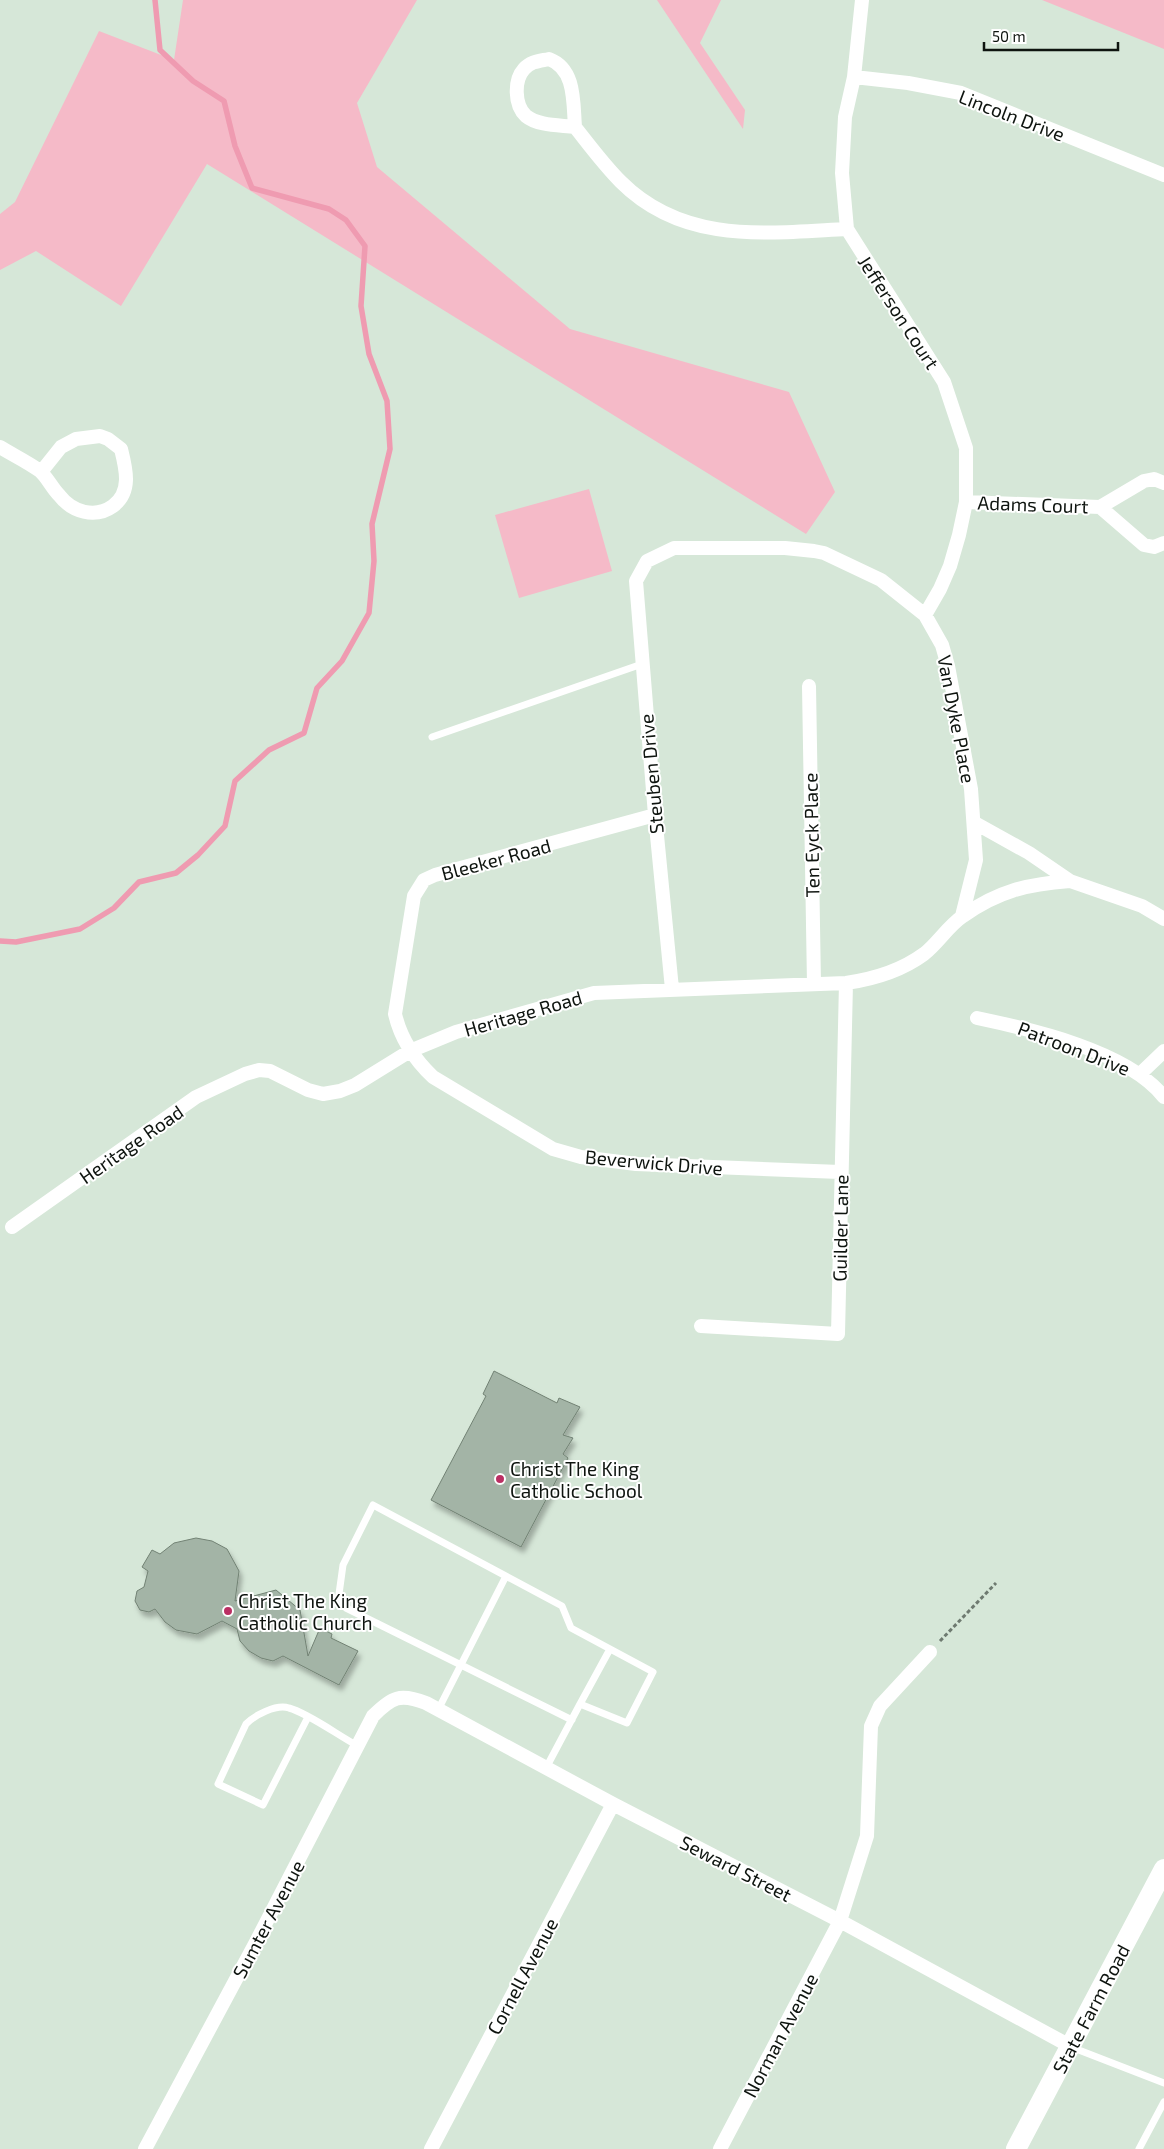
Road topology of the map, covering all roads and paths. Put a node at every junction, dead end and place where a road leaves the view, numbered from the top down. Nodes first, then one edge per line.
1 (862, 0) edge
2 (854, 77) junction
3 (575, 127) junction
4 (1164, 175) edge
5 (848, 229) junction
6 (0, 447) edge
7 (41, 472) junction
8 (1164, 483) edge
9 (966, 502) junction
10 (1100, 507) junction
11 (1164, 542) edge
12 (647, 562) joint
13 (925, 615) junction
14 (642, 664) junction
15 (809, 686) dead end
16 (432, 737) dead end
17 (655, 815) junction
18 (975, 823) junction
19 (1070, 881) junction
20 (962, 916) junction
21 (1164, 919) edge
22 (846, 983) junction
23 (814, 984) junction
24 (672, 989) junction
25 (977, 1018) dead end
26 (410, 1051) junction
27 (1164, 1051) edge
28 (1140, 1074) junction
29 (1164, 1097) edge
30 (840, 1172) junction
31 (12, 1227) dead end
32 (700, 1326) dead end
33 (506, 1576) junction
34 (996, 1583) dead end
35 (610, 1649) junction
36 (930, 1652) joint
37 (461, 1665) junction
38 (399, 1697) joint
39 (580, 1704) junction
40 (438, 1710) junction
41 (308, 1717) junction
42 (572, 1720) junction
43 (358, 1746) junction
44 (546, 1768) junction
45 (613, 1804) junction
46 (1164, 1869) edge
47 (840, 1922) junction
48 (1070, 2046) junction
49 (1164, 2083) edge
50 (1164, 2102) edge
51 (145, 2149) edge
52 (431, 2149) edge
53 (720, 2149) edge
54 (1016, 2149) edge
55 (1139, 2149) edge

1 - 2 street, Jefferson Court
2 - 4 street, Lincoln Drive
2 - 5 street, Jefferson Court
3 - 3 street
3 - 5 street
5 - 9 street, Jefferson Court
6 - 7 street
7 - 7 street
8 - 10 street, Adams Court
9 - 10 street, Adams Court
9 - 13 street, Jefferson Court
10 - 11 street, Adams Court
12 - 13 street, Van Dyke Place
12 - 14 street, Steuben Drive
13 - 18 street, Van Dyke Place
14 - 16 lane
14 - 17 street, Steuben Drive
15 - 23 street, Ten Eyck Place
17 - 24 street, Steuben Drive
17 - 26 street, Bleeker Road
18 - 19 street, Heritage Road
18 - 20 street, Van Dyke Place
19 - 20 street, Heritage Road
19 - 21 street, Heritage Road
20 - 22 street, Heritage Road
22 - 23 street, Heritage Road
22 - 30 street, Guilder Lane
23 - 24 street, Heritage Road
24 - 26 street, Heritage Road
25 - 28 street, Patroon Drive
26 - 30 street, Beverwick Drive
26 - 31 street, Heritage Road
27 - 28 street, Patroon Drive
28 - 29 street, Patroon Drive
30 - 32 street, Guilder Lane
33 - 35 lane
33 - 37 lane
33 - 37 lane
34 - 36 path
35 - 39 lane
35 - 39 lane
36 - 47 street, Norman Avenue
37 - 40 lane
37 - 42 lane
38 - 40 street, Seward Street
38 - 43 street, Sumter Avenue
39 - 42 lane
40 - 44 street, Seward Street
41 - 41 lane
41 - 43 lane
42 - 44 lane
43 - 51 street, Sumter Avenue
44 - 45 street, Seward Street
45 - 47 street, Seward Street
45 - 52 street, Cornell Avenue
46 - 48 main road, State Farm Road
47 - 48 street, Seward Street
47 - 53 street, Norman Avenue
48 - 49 lane
48 - 54 main road, State Farm Road
50 - 55 lane

